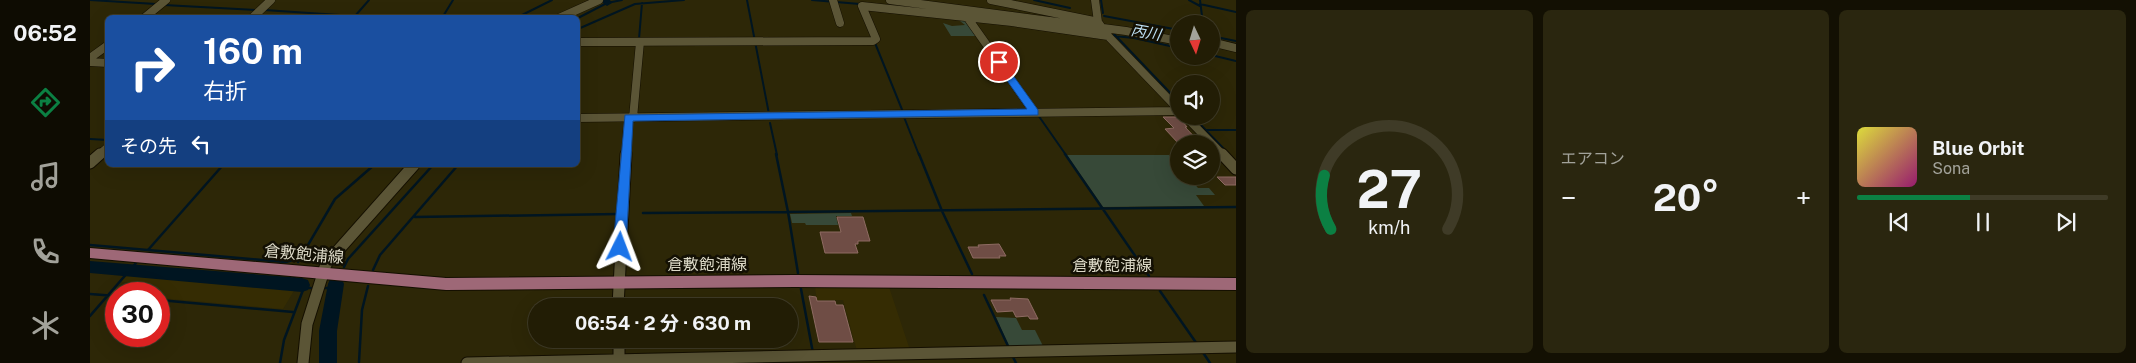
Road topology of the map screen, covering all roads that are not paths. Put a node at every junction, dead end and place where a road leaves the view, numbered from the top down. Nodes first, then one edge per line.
1 (271, 0) edge
2 (890, 0) edge
3 (991, 0) edge
4 (1095, 0) edge
5 (593, 1) edge
6 (834, 1) edge
7 (162, 3) edge
8 (148, 15) edge
9 (255, 15) edge
10 (565, 15) edge
11 (968, 17) junction
12 (840, 23) dead end
13 (1100, 23) junction
14 (1170, 34) edge
15 (1170, 39) edge
16 (580, 42) edge
17 (640, 42) junction
18 (1220, 44) edge
19 (105, 47) edge
20 (1236, 48) edge
21 (1220, 50) edge
22 (1236, 53) edge
23 (90, 58) edge
24 (90, 62) edge
25 (105, 63) edge
26 (1170, 100) edge
27 (1170, 110) edge
28 (1034, 112) junction
29 (632, 117) junction
30 (580, 118) edge
31 (1194, 125) edge
32 (105, 150) edge
33 (90, 163) edge
34 (412, 167) edge
35 (1236, 169) edge
36 (90, 253) edge
37 (322, 273) junction
38 (618, 282) junction
39 (1236, 284) edge
40 (618, 298) edge
41 (1236, 347) edge
42 (618, 348) edge
43 (616, 360) junction
44 (303, 363) edge
45 (467, 363) edge

1 - 9 street
2 - 13 street
3 - 13 street
4 - 13 street
5 - 10 street
6 - 12 street
7 - 8 street
11 - 13 street
11 - 17 street
11 - 28 street
13 - 14 street
13 - 15 street
13 - 26 street
16 - 17 street
17 - 29 street
18 - 20 street
19 - 23 street
21 - 22 street
24 - 25 street
27 - 28 street
28 - 29 street
29 - 30 street
29 - 38 street
31 - 35 street
32 - 33 street
34 - 37 street
36 - 37 main road, 倉敷飽浦線
37 - 38 main road, 倉敷飽浦線
37 - 44 street
38 - 39 main road, 倉敷飽浦線
38 - 40 street
41 - 43 street
42 - 43 street
43 - 45 street

